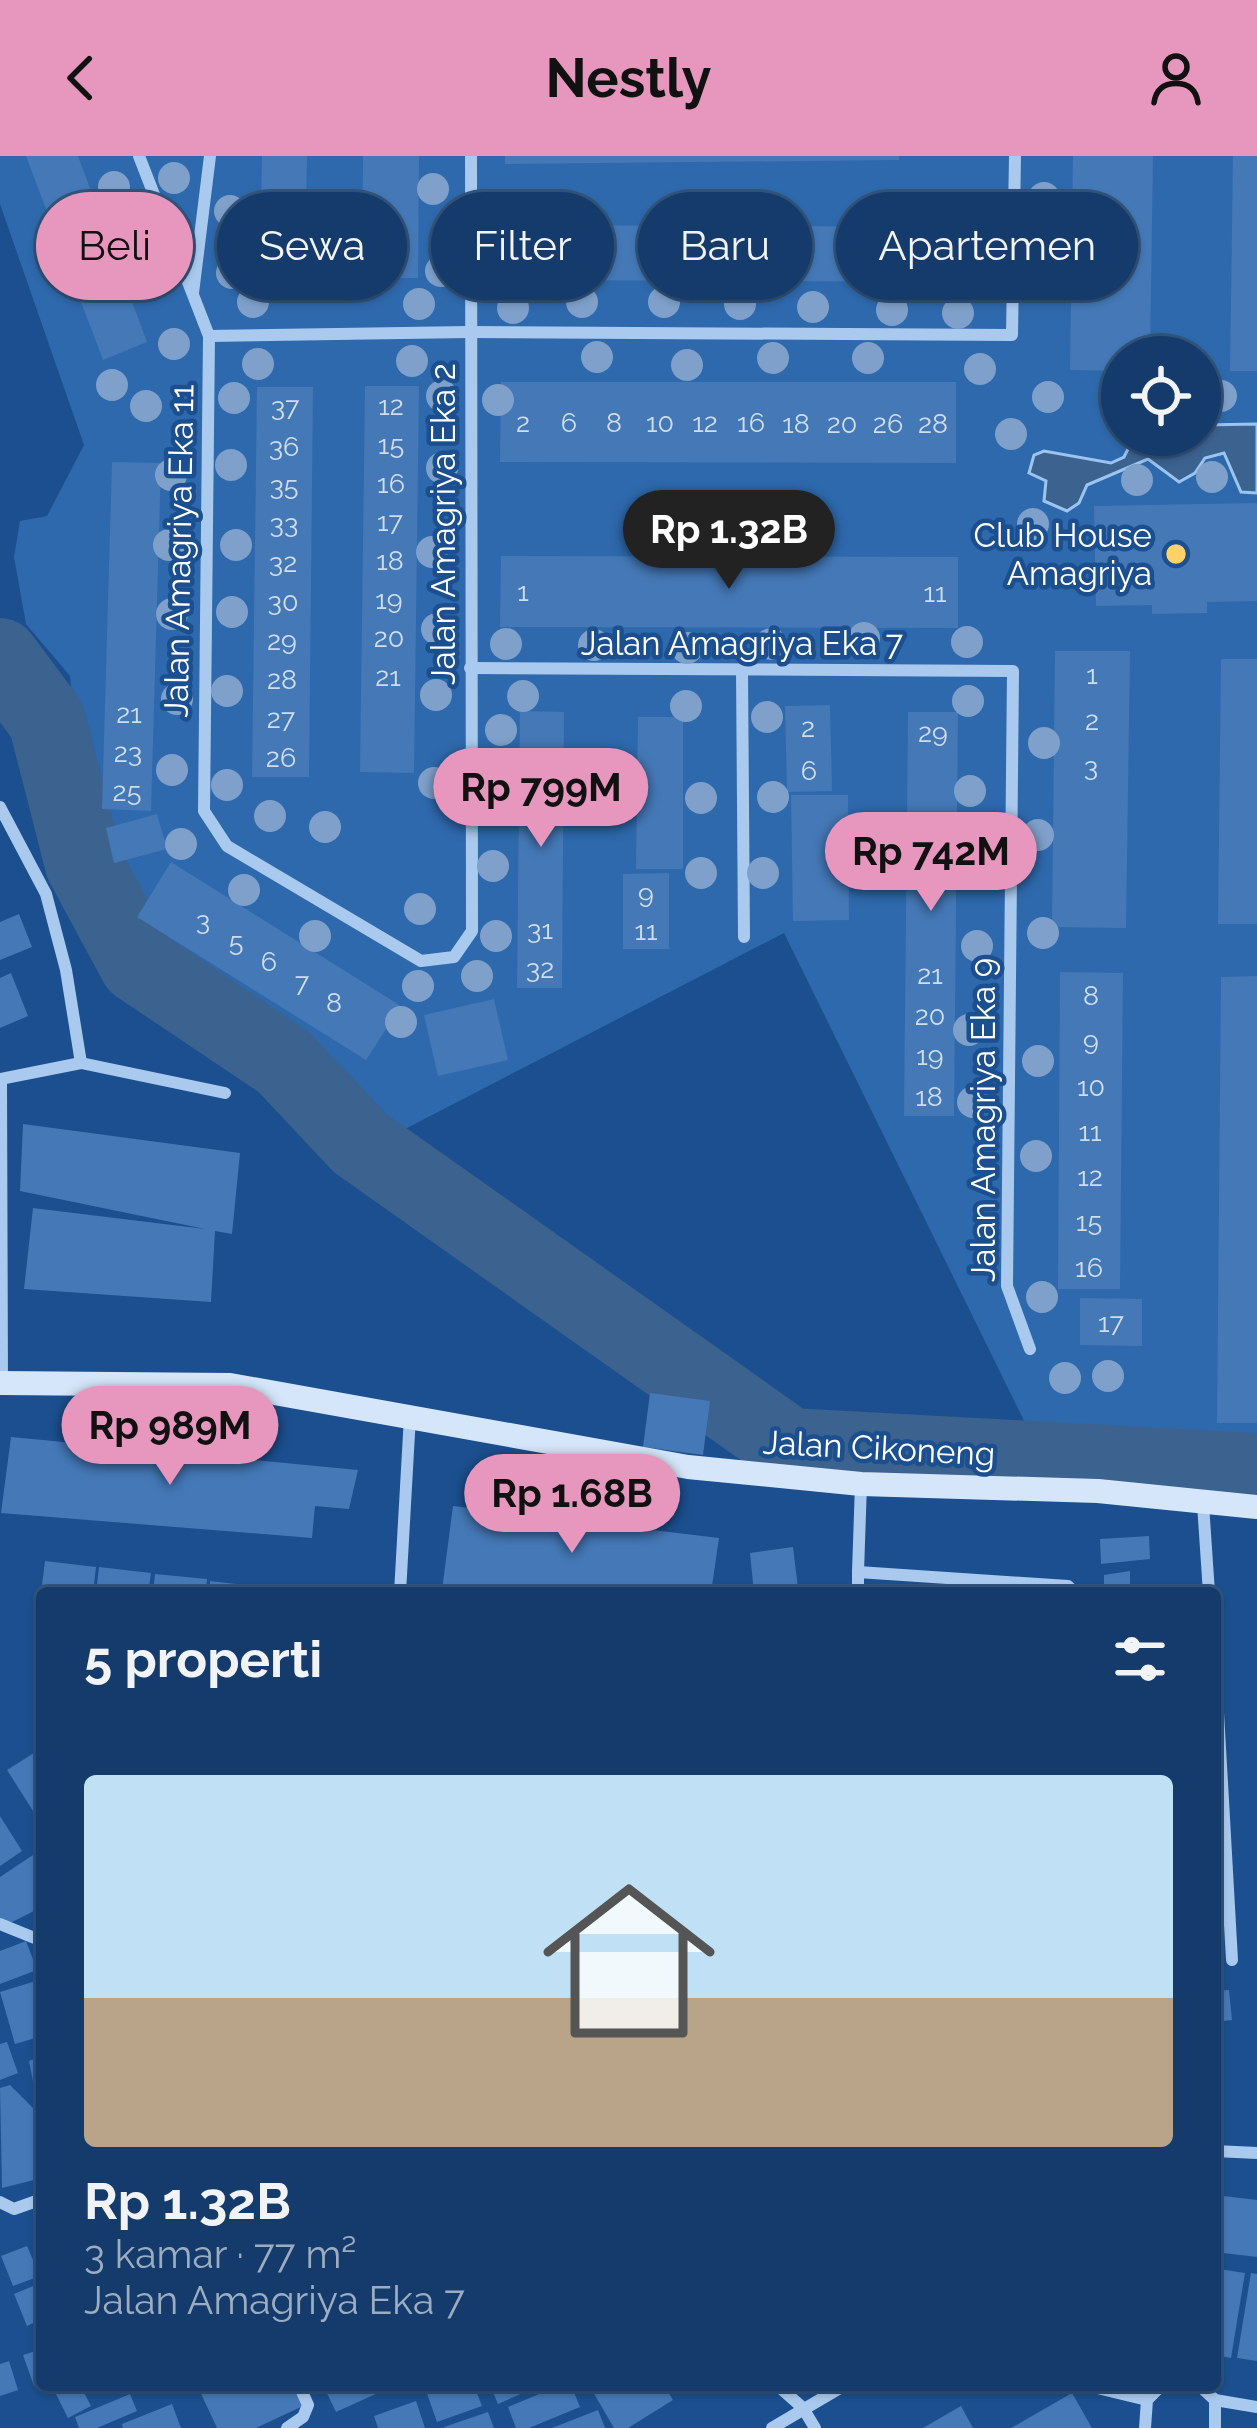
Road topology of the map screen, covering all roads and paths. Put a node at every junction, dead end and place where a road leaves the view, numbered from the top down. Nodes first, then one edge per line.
1 (140, 156) edge
2 (209, 156) edge
3 (471, 156) edge
4 (1015, 156) edge
5 (154, 192) edge
6 (193, 294) joint
7 (469, 332) junction
8 (208, 336) junction
9 (470, 668) junction
10 (742, 670) junction
11 (1013, 671) joint
12 (0, 807) edge
13 (744, 937) dead end
14 (454, 957) joint
15 (81, 1064) junction
16 (0, 1079) edge
17 (225, 1093) dead end
18 (1030, 1349) dead end
19 (1, 1383) edge
20 (410, 1416) junction
21 (861, 1484) junction
22 (1203, 1504) junction
23 (1257, 1507) edge
24 (858, 1572) junction
25 (400, 1587) edge
26 (857, 1587) edge
27 (1068, 1587) edge
28 (1209, 1587) edge
29 (1221, 1765) edge
30 (0, 1924) edge
31 (36, 1939) edge
32 (1232, 1960) dead end
33 (1221, 2151) edge
34 (1257, 2153) edge
35 (0, 2202) edge
36 (36, 2202) edge
37 (302, 2391) edge
38 (784, 2391) edge
39 (834, 2391) edge
40 (1110, 2391) edge
41 (1156, 2391) edge
42 (1205, 2391) edge
43 (1147, 2400) junction
44 (1215, 2400) junction
45 (1257, 2407) edge
46 (803, 2408) junction
47 (287, 2428) edge
48 (772, 2428) edge
49 (815, 2428) edge
50 (1145, 2428) edge
51 (1216, 2428) edge

1 - 5 street, Jalan Amagriya Eka 11
2 - 6 street, Jalan Amagriya Eka 11
3 - 7 street, Jalan Amagriya Eka 2
4 - 7 street
6 - 8 street, Jalan Amagriya Eka 11
7 - 8 street
7 - 9 street, Jalan Amagriya Eka 2
8 - 14 street, Jalan Amagriya Eka 11
9 - 10 street, Jalan Amagriya Eka 7
9 - 14 street, Jalan Amagriya Eka 2
10 - 11 street, Jalan Amagriya Eka 7
10 - 13 street
11 - 18 street, Jalan Amagriya Eka 9
12 - 15 street
15 - 16 street
15 - 17 street
16 - 19 street
19 - 20 street, Jalan Cikoneng
20 - 21 street, Jalan Cikoneng
20 - 25 street
21 - 22 street, Jalan Cikoneng
21 - 24 street
22 - 23 street, Jalan Cikoneng
22 - 28 street
24 - 26 street
24 - 27 street
29 - 32 street
30 - 31 street
33 - 34 street
35 - 36 street
37 - 47 street
38 - 46 street
39 - 46 street
40 - 43 street
41 - 43 street
42 - 44 street
43 - 50 street
44 - 45 street
44 - 51 street
46 - 48 street
46 - 49 street

